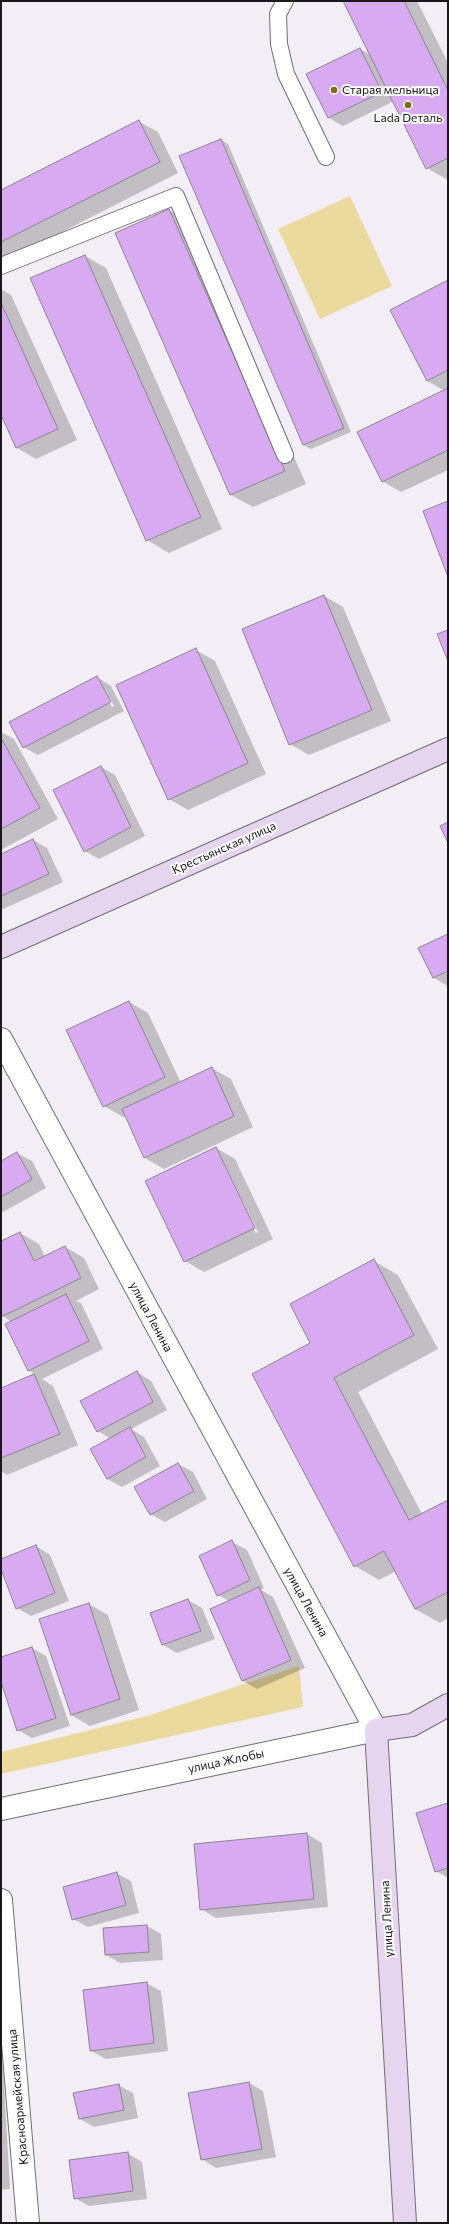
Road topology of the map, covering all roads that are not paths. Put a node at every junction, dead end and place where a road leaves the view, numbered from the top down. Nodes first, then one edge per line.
1 (285, 1) edge
2 (326, 157) dead end
3 (1, 266) edge
4 (285, 455) dead end
5 (448, 749) edge
6 (1, 947) edge
7 (1, 1039) edge
8 (448, 1705) edge
9 (376, 1730) junction
10 (1, 1809) edge
11 (1, 1900) edge
12 (28, 2223) edge
13 (405, 2223) edge

1 - 2 lane
3 - 4 lane
5 - 6 street, Крестьянская улица
7 - 9 street, улица Ленина
8 - 9 street, улица Жлобы
9 - 10 street, улица Жлобы
9 - 13 street, улица Ленина
11 - 12 street, Красноармейская улица

